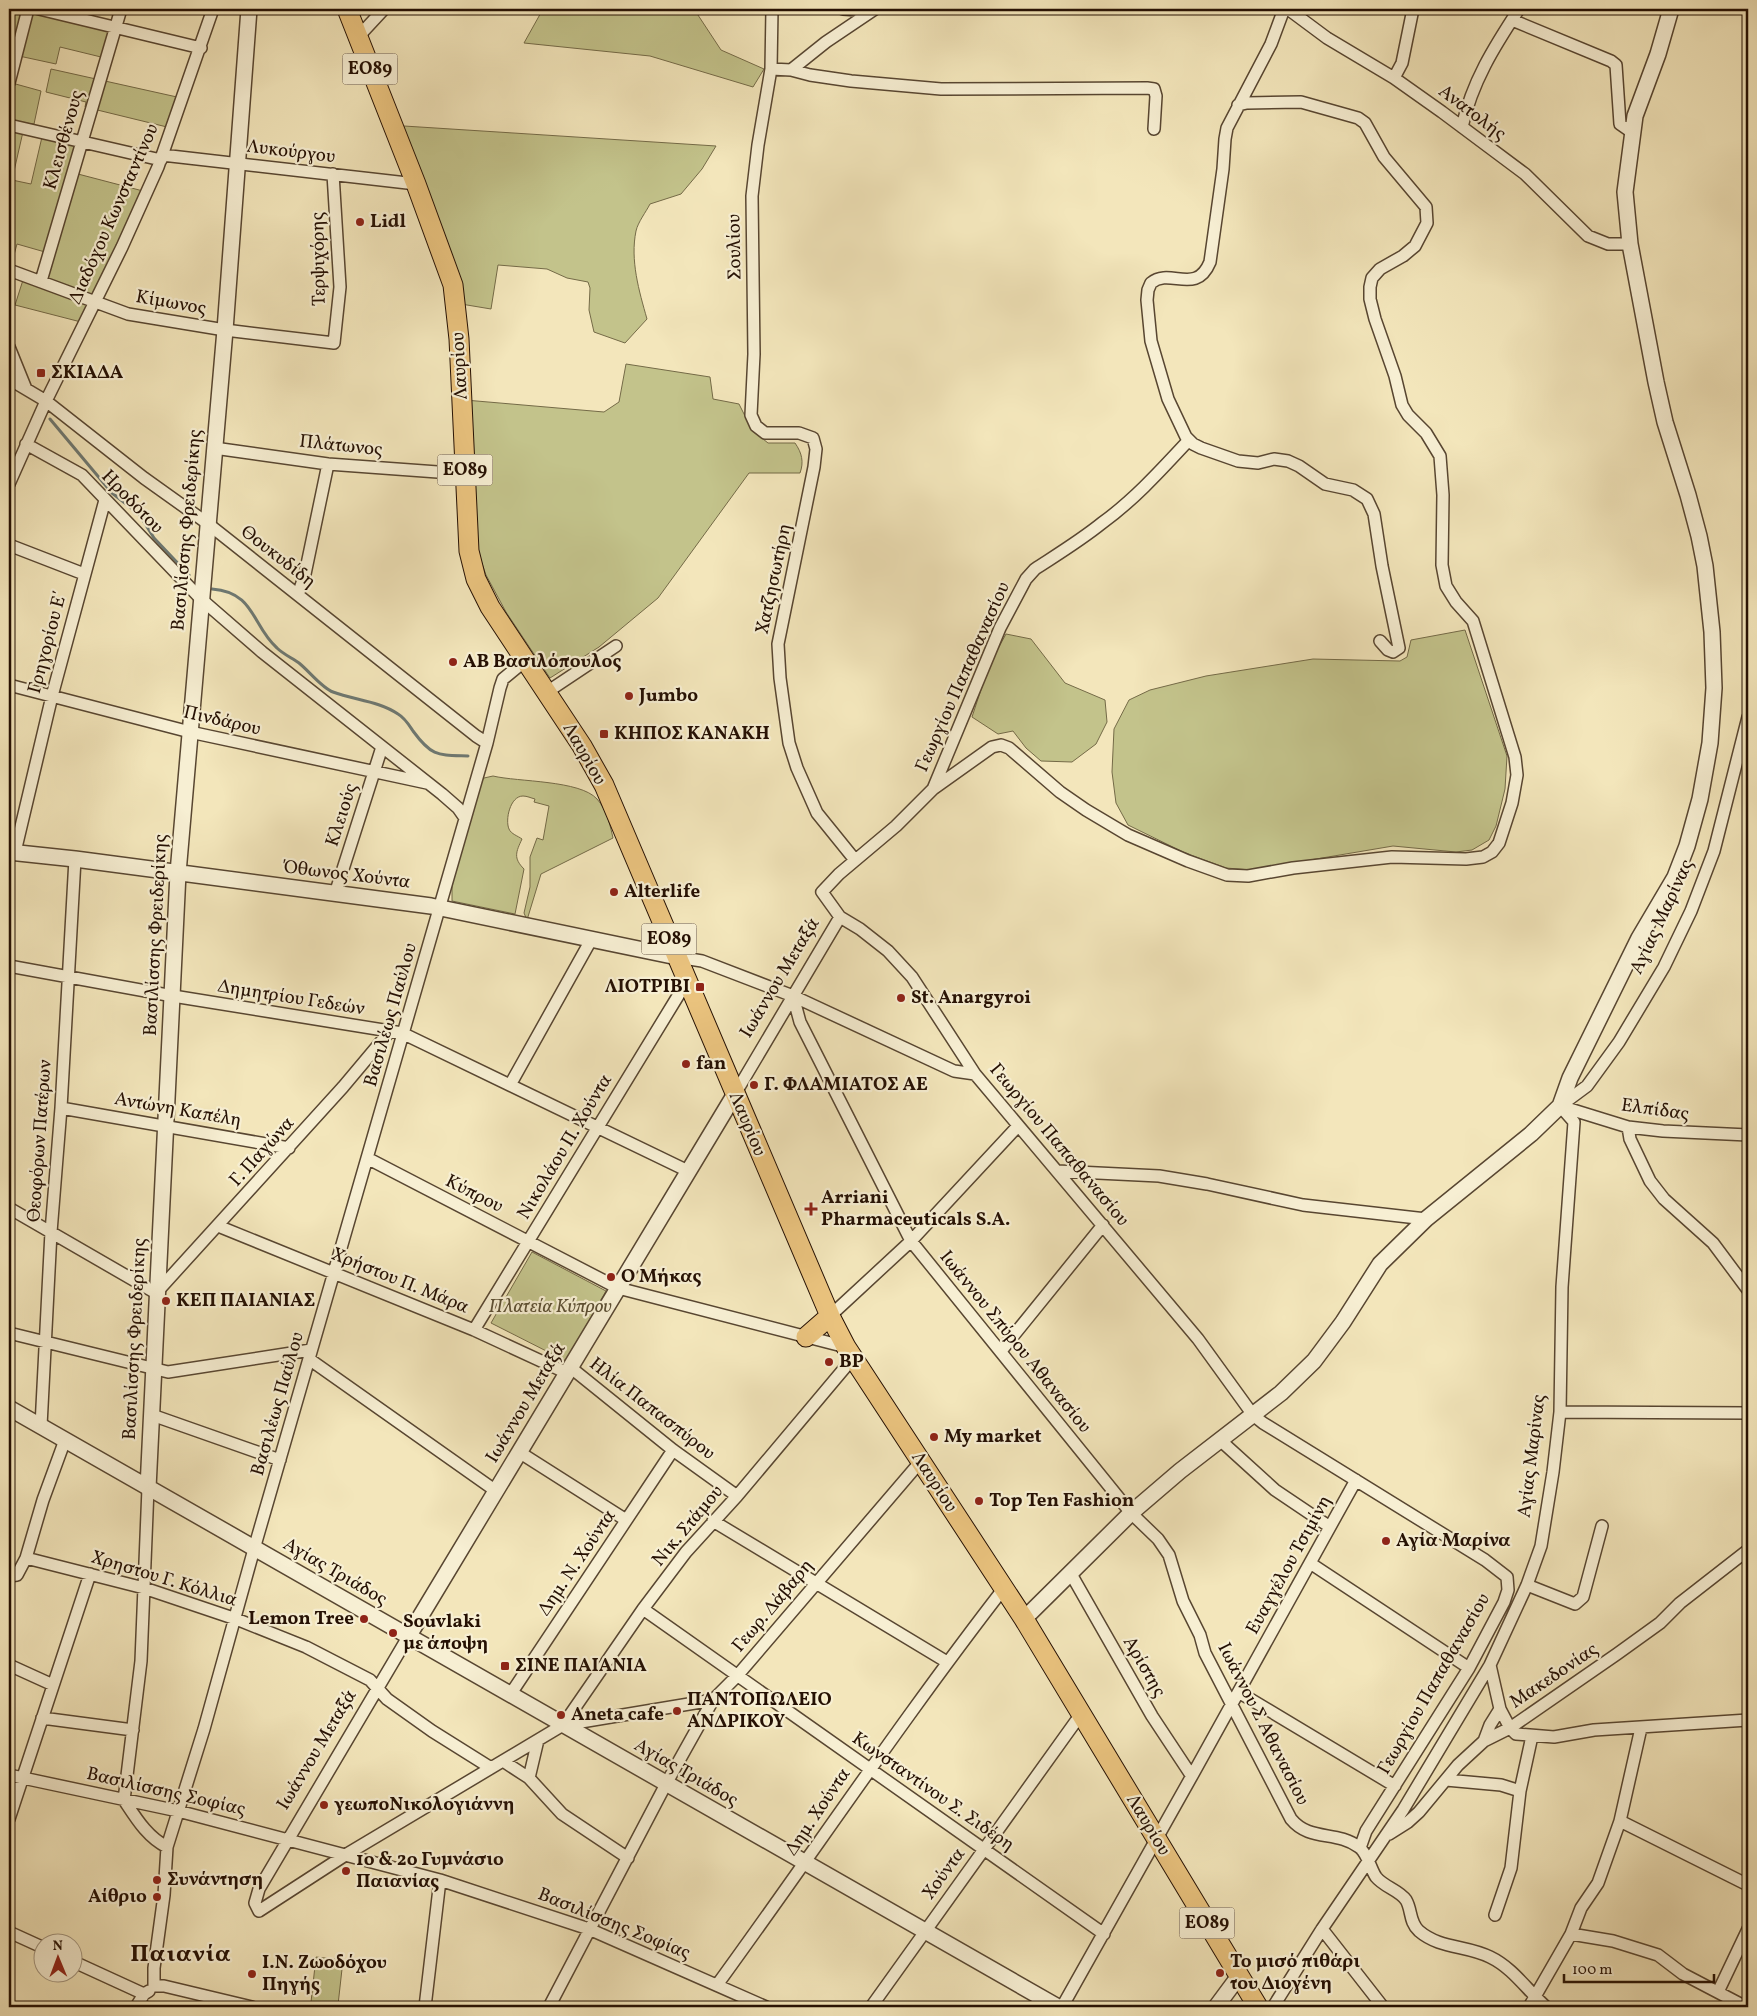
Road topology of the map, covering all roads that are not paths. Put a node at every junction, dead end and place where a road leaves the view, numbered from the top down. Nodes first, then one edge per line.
1 (28, 9) edge
2 (39, 9) edge
3 (121, 9) edge
4 (213, 9) edge
5 (249, 9) edge
6 (347, 9) edge
7 (384, 9) edge
8 (772, 9) edge
9 (843, 9) edge
10 (1284, 9) edge
11 (1288, 9) edge
12 (1412, 9) edge
13 (1519, 9) edge
14 (1671, 9) edge
15 (873, 10) edge
16 (1512, 20) junction
17 (116, 27) junction
18 (358, 37) junction
19 (201, 48) junction
20 (771, 69) junction
21 (791, 70) junction
22 (1394, 78) junction
23 (9, 83) edge
24 (1238, 106) junction
25 (9, 125) edge
26 (1462, 127) junction
27 (1154, 129) dead end
28 (1633, 133) junction
29 (82, 142) junction
30 (162, 157) junction
31 (237, 163) junction
32 (333, 174) junction
33 (416, 184) junction
34 (1630, 244) junction
35 (9, 270) edge
36 (41, 281) junction
37 (94, 301) junction
38 (225, 330) junction
39 (334, 343) joint
40 (9, 347) edge
41 (9, 379) edge
42 (26, 389) junction
43 (46, 401) junction
44 (813, 438) joint
45 (1188, 440) junction
46 (26, 444) junction
47 (214, 448) junction
48 (13, 462) edge
49 (328, 464) junction
50 (465, 474) junction
51 (9, 484) edge
52 (104, 500) junction
53 (207, 523) junction
54 (9, 545) edge
55 (84, 574) junction
56 (298, 595) junction
57 (201, 599) junction
58 (1380, 641) dead end
59 (616, 646) dead end
60 (526, 660) junction
61 (9, 685) edge
62 (547, 692) junction
63 (52, 696) junction
64 (1748, 717) edge
65 (190, 732) junction
66 (487, 743) junction
67 (382, 747) junction
68 (374, 773) junction
69 (428, 784) junction
70 (933, 789) junction
71 (465, 818) junction
72 (12, 852) edge
73 (75, 859) junction
74 (855, 860) junction
75 (178, 873) junction
76 (335, 894) junction
77 (440, 908) junction
78 (840, 917) junction
79 (591, 940) junction
80 (677, 957) junction
81 (9, 966) edge
82 (69, 978) junction
83 (689, 988) junction
84 (173, 996) junction
85 (793, 996) junction
86 (390, 1031) junction
87 (402, 1033) junction
88 (975, 1074) junction
89 (510, 1085) junction
90 (735, 1094) junction
91 (1560, 1106) junction
92 (61, 1108) junction
93 (166, 1125) junction
94 (1018, 1126) junction
95 (597, 1127) junction
96 (1628, 1127) junction
97 (1748, 1135) edge
98 (288, 1148) junction
99 (367, 1158) junction
100 (688, 1171) junction
101 (1057, 1172) junction
102 (9, 1208) edge
103 (1426, 1219) junction
104 (1103, 1225) junction
105 (218, 1226) junction
106 (51, 1232) junction
107 (911, 1241) junction
108 (528, 1242) junction
109 (334, 1273) junction
110 (618, 1288) junction
111 (1748, 1290) edge
112 (156, 1293) junction
113 (830, 1316) junction
114 (474, 1330) junction
115 (9, 1333) edge
116 (806, 1337) junction
117 (45, 1343) junction
118 (1000, 1351) junction
119 (849, 1353) junction
120 (310, 1354) junction
121 (154, 1370) junction
122 (569, 1370) junction
123 (9, 1408) edge
124 (1560, 1412) junction
125 (1748, 1413) edge
126 (152, 1415) junction
127 (1253, 1415) junction
128 (41, 1426) junction
129 (65, 1440) junction
130 (1220, 1440) junction
131 (673, 1450) junction
132 (519, 1452) junction
133 (280, 1460) junction
134 (921, 1461) junction
135 (1356, 1480) junction
136 (148, 1488) junction
137 (496, 1492) junction
138 (737, 1496) junction
139 (1130, 1513) junction
140 (626, 1520) junction
141 (713, 1521) junction
142 (1602, 1526) dead end
143 (1330, 1527) junction
144 (254, 1549) junction
145 (1748, 1550) edge
146 (26, 1558) junction
147 (1310, 1562) junction
148 (90, 1574) junction
149 (1070, 1574) junction
150 (9, 1576) edge
151 (815, 1584) junction
152 (1527, 1586) junction
153 (144, 1588) junction
154 (1004, 1588) junction
155 (643, 1609) junction
156 (236, 1619) junction
157 (1024, 1619) junction
158 (408, 1637) junction
159 (947, 1662) junction
160 (9, 1665) edge
161 (1490, 1665) junction
162 (1468, 1668) junction
163 (737, 1676) junction
164 (53, 1685) junction
165 (378, 1688) junction
166 (1240, 1692) junction
167 (510, 1695) junction
168 (713, 1700) junction
169 (1231, 1707) junction
170 (1500, 1709) junction
171 (1081, 1714) junction
172 (42, 1718) junction
173 (1748, 1720) edge
174 (562, 1725) junction
175 (1510, 1728) junction
176 (1641, 1728) junction
177 (133, 1730) junction
178 (1532, 1736) junction
179 (538, 1740) junction
180 (1484, 1741) junction
181 (503, 1761) junction
182 (491, 1768) junction
183 (869, 1769) junction
184 (9, 1775) edge
185 (1191, 1775) junction
186 (22, 1778) junction
187 (529, 1778) junction
188 (1446, 1780) junction
189 (666, 1784) junction
190 (1395, 1786) junction
191 (1520, 1791) junction
192 (124, 1800) junction
193 (178, 1811) junction
194 (9, 1819) edge
195 (1620, 1821) junction
196 (1386, 1835) junction
197 (287, 1839) junction
198 (1157, 1839) junction
199 (167, 1847) junction
200 (1360, 1848) junction
201 (984, 1849) junction
202 (347, 1854) junction
203 (628, 1858) junction
204 (1368, 1860) junction
205 (805, 1863) junction
206 (440, 1880) junction
207 (1748, 1885) edge
208 (1495, 1915) dead end
209 (589, 1929) junction
210 (1322, 1929) junction
211 (1748, 1930) edge
212 (924, 1931) junction
213 (9, 1932) edge
214 (1104, 1934) junction
215 (1571, 1934) junction
216 (32, 1942) edge
217 (82, 1966) edge
218 (1239, 1976) junction
219 (717, 1985) junction
220 (154, 1986) junction
221 (1718, 1992) junction
222 (144, 1994) junction
223 (1532, 2002) edge
224 (759, 2006) edge
225 (136, 2007) edge
226 (252, 2007) edge
227 (425, 2007) edge
228 (549, 2007) edge
229 (871, 2007) edge
230 (1060, 2007) edge
231 (1216, 2007) edge
232 (1258, 2007) edge
233 (1273, 2007) edge
234 (1383, 2007) edge
235 (1546, 2007) edge
236 (1746, 2007) edge

1 - 23 street
2 - 17 street
3 - 17 street, Κλεισθένους
4 - 19 street, Διαδόχου Κωνσταντίνου
5 - 31 street, Βασιλίσσης Φρειδερίκης
6 - 18 main road, Λαυρίου / ΕΟ89
7 - 18 street
8 - 20 street, Σουλίου
9 - 15 street
10 - 24 street
11 - 22 street, Ανατολής
12 - 22 street
13 - 16 street
14 - 28 street
15 - 21 street
16 - 26 street
16 - 28 street
17 - 19 street
17 - 29 street, Κλεισθένους
18 - 33 main road, Λαυρίου / ΕΟ89
19 - 30 street, Διαδόχου Κωνσταντίνου
20 - 21 street
20 - 44 street, Σουλίου
21 - 27 street
22 - 26 street, Ανατολής
24 - 45 street
24 - 70 street
25 - 29 street, Λυκούργου
26 - 34 street, Ανατολής
28 - 34 street
29 - 30 street, Λυκούργου
29 - 36 street, Κλεισθένους
30 - 31 street, Λυκούργου
30 - 37 street, Διαδόχου Κωνσταντίνου
31 - 32 street, Λυκούργου
31 - 38 street, Βασιλίσσης Φρειδερίκης
32 - 33 street, Λυκούργου
32 - 39 street, Τερψιχόρης
33 - 50 main road, Λαυρίου / ΕΟ89
34 - 91 street
35 - 36 street, Κίμωνος
36 - 37 street, Κίμωνος
37 - 38 street, Κίμωνος
37 - 43 street, Διαδόχου Κωνσταντίνου
38 - 39 street, Κίμωνος
38 - 47 street, Βασιλίσσης Φρειδερίκης
40 - 42 street
41 - 42 street, Θουκυδίδη
42 - 43 street, Θουκυδίδη
43 - 46 street, Διαδόχου Κωνσταντίνου
43 - 53 street, Θουκυδίδη
44 - 74 street, Χατζησωτήρη
45 - 58 street
45 - 70 street, Γεωργίου Παπαθανασίου
46 - 48 street, Διαδόχου Κωνσταντίνου
46 - 52 street, Ηροδότου
47 - 49 street, Πλάτωνος
47 - 53 street, Βασιλίσσης Φρειδερίκης
48 - 51 street, Διαδόχου Κωνσταντίνου
49 - 50 street, Πλάτωνος
49 - 56 street
50 - 60 main road, Λαυρίου / ΕΟ89
52 - 55 street, Γρηγορίου Ε΄
52 - 57 street, Ηροδότου
53 - 56 street, Θουκυδίδη
53 - 57 street, Βασιλίσσης Φρειδερίκης
54 - 55 street
55 - 63 street, Γρηγορίου Ε΄
56 - 66 street, Θουκυδίδη
57 - 65 street, Βασιλίσσης Φρειδερίκης
57 - 67 street, Ηροδότου
59 - 62 street
60 - 62 main road, Λαυρίου / ΕΟ89
60 - 66 street, Βασιλέως Παύλου
61 - 63 street, Πινδάρου
62 - 80 main road, Λαυρίου / ΕΟ89
63 - 65 street, Πινδάρου
63 - 72 street, Γρηγορίου Ε΄
64 - 91 street, Αγίας Μαρίνας
65 - 68 street, Πινδάρου
65 - 75 street, Βασιλίσσης Φρειδερίκης
66 - 71 street, Βασιλέως Παύλου
67 - 68 street, Κλειούς
67 - 69 street, Ηροδότου
68 - 69 street, Πινδάρου
68 - 76 street, Κλειούς
69 - 71 street, Ηροδότου
70 - 74 street, Γεωργίου Παπαθανασίου
71 - 77 street, Βασιλέως Παύλου
72 - 73 street, Όθωνος Χούντα
73 - 75 street, Όθωνος Χούντα
73 - 82 street, Θεοφόρων Πατέρων
74 - 78 street, Γεωργίου Παπαθανασίου
75 - 76 street, Όθωνος Χούντα
75 - 84 street, Βασιλίσσης Φρειδερίκης
76 - 77 street, Όθωνος Χούντα
77 - 79 street, Όθωνος Χούντα
77 - 87 street, Βασιλέως Παύλου
78 - 85 street, Ιωάννου Μεταξά
78 - 88 street, Γεωργίου Παπαθανασίου
79 - 80 street, Όθωνος Χούντα
79 - 89 street
80 - 83 main road, Λαυρίου / ΕΟ89
80 - 85 street
81 - 82 street, Δημητρίου Γεδεών
82 - 84 street, Δημητρίου Γεδεών
82 - 92 street, Θεοφόρων Πατέρων
83 - 90 main road, Λαυρίου / ΕΟ89
83 - 95 street, Νικολάου Π. Χούντα
84 - 86 street, Δημητρίου Γεδεών
84 - 93 street, Βασιλίσσης Φρειδερίκης
85 - 88 street
85 - 90 street, Ιωάννου Μεταξά
85 - 107 street, Ιωάννου Σπύρου Αθανασίου
86 - 87 street, Δημητρίου Γεδεών
86 - 98 street, Γ. Παγώνα
87 - 89 street, Δημητρίου Γεδεών
87 - 99 street, Βασιλέως Παύλου
88 - 94 street, Γεωργίου Παπαθανασίου
89 - 95 street, Δημητρίου Γεδεών
90 - 100 street, Ιωάννου Μεταξά
90 - 113 main road, Λαυρίου / ΕΟ89
91 - 96 street, Ελπίδας
91 - 103 street, Αγίας Μαρίνας
91 - 124 street, Αγίας Μαρίνας
92 - 93 street, Αντώνη Καπέλη
92 - 106 street, Θεοφόρων Πατέρων
93 - 98 street, Αντώνη Καπέλη
93 - 112 street, Βασιλίσσης Φρειδερίκης
94 - 101 street, Γεωργίου Παπαθανασίου
94 - 107 street
95 - 100 street, Δημητρίου Γεδεών
95 - 108 street, Νικολάου Π. Χούντα
96 - 97 street, Ελπίδας
96 - 111 street
98 - 105 street, Γ. Παγώνα
99 - 108 street, Κύπρου
99 - 109 street, Βασιλέως Παύλου
100 - 110 street, Ιωάννου Μεταξά
101 - 103 street
101 - 104 street, Γεωργίου Παπαθανασίου
102 - 106 street
103 - 127 street, Αγίας Μαρίνας
104 - 118 street
104 - 127 street, Γεωργίου Παπαθανασίου
105 - 109 street, Χρήστου Π. Μάρα
105 - 112 street, Γ. Παγώνα
106 - 112 street
106 - 117 street, Θεοφόρων Πατέρων
107 - 113 street
107 - 118 street, Ιωάννου Σπύρου Αθανασίου
108 - 110 street, Κύπρου
108 - 114 street, Νικολάου Π. Χούντα
109 - 114 street, Χρήστου Π. Μάρα
109 - 120 street, Βασιλέως Παύλου
110 - 116 street, Κύπρου
110 - 122 street, Ιωάννου Μεταξά
112 - 121 street, Βασιλίσσης Φρειδερίκης
113 - 116 main road
113 - 119 main road, Λαυρίου / ΕΟ89
114 - 122 street, Χρήστου Π. Μάρα
115 - 117 street
116 - 119 street, Κύπρου
117 - 121 street
117 - 128 street, Θεοφόρων Πατέρων
118 - 139 street, Ιωάννου Σπύρου Αθανασίου
119 - 134 main road, Λαυρίου / ΕΟ89
119 - 138 street, Νικ. Στάμου
120 - 121 street
120 - 133 street, Βασιλέως Παύλου
120 - 137 street
121 - 126 street, Βασιλίσσης Φρειδερίκης
122 - 131 street, Ηλία Παπασπύρου
122 - 132 street, Ιωάννου Μεταξά
123 - 128 street, Αγίας Τριάδος
124 - 125 street
124 - 152 street, Αγίας Μαρίνας
126 - 133 street
126 - 136 street, Βασιλίσσης Φρειδερίκης
127 - 130 street, Αγίας Μαρίνας
127 - 135 street, Γεωργίου Παπαθανασίου
128 - 129 street, Αγίας Τριάδος
129 - 136 street, Αγίας Τριάδος
129 - 146 street
130 - 139 street, Αγίας Μαρίνας
130 - 143 street
131 - 138 street, Ηλία Παπασπύρου
131 - 140 street, Δημ. Ν. Χούντα
132 - 137 street, Ιωάννου Μεταξά
132 - 140 street
133 - 144 street, Βασιλέως Παύλου
134 - 151 street, Γεωρ. Δάβαρη
134 - 154 main road, Λαυρίου / ΕΟ89
135 - 143 street, Ευαγγέλου Τσιμίνη
135 - 162 street, Γεωργίου Παπαθανασίου
136 - 144 street, Αγίας Τριάδος
136 - 153 street, Βασιλίσσης Φρειδερίκης
137 - 158 street, Ιωάννου Μεταξά
138 - 141 street, Νικ. Στάμου
139 - 149 street, Αγίας Μαρίνας
139 - 169 street, Ιωάννου Σ Αθανασίου
140 - 167 street, Δημ. Ν. Χούντα
141 - 151 street
141 - 155 street, Νικ. Στάμου
142 - 152 street
143 - 147 street, Ευαγγέλου Τσιμίνη
144 - 156 street, Βασιλέως Παύλου
144 - 158 street, Αγίας Τριάδος
145 - 175 street, Μακεδονίας
146 - 148 street, Χρηστου Γ. Κόλλια
146 - 150 street
147 - 162 street
147 - 166 street, Ευαγγέλου Τσιμίνη
148 - 153 street, Χρηστου Γ. Κόλλια
148 - 164 street
149 - 157 street, Αγίας Μαρίνας
149 - 185 street, Αρίστης
151 - 159 street
151 - 163 street, Γεωρ. Δάβαρη
152 - 161 street, Αγίας Μαρίνας
153 - 156 street, Χρηστου Γ. Κόλλια
153 - 177 street, Βασιλίσσης Φρειδερίκης
154 - 157 main road, Λαυρίου / ΕΟ89
154 - 159 street, Δημ. Χούντα
155 - 163 street, Κωνσταντίνου Σ. Σιδέρη
155 - 174 street, Νικ. Στάμου
156 - 165 street, Χρηστου Γ. Κόλλια
156 - 193 street, Βασιλέως Παύλου
157 - 171 main road, Λαυρίου / ΕΟ89
158 - 165 street, Ιωάννου Μεταξά
158 - 167 street, Αγίας Τριάδος
159 - 183 street, Δημ. Χούντα
160 - 164 street
161 - 170 street
161 - 196 street, Αγίας Μαρίνας
162 - 190 street, Γεωργίου Παπαθανασίου
163 - 168 street, Γεωρ. Δάβαρη
163 - 183 street, Κωνσταντίνου Σ. Σιδέρη
164 - 172 street
165 - 182 street, Χρηστου Γ. Κόλλια
165 - 197 street, Ιωάννου Μεταξά
166 - 169 street, Ευαγγέλου Τσιμίνη
166 - 190 street
167 - 174 street, Αγίας Τριάδος
168 - 174 street
168 - 189 street, Γεωρ. Δάβαρη
169 - 185 street, Ευαγγέλου Τσιμίνη
169 - 200 street, Ιωάννου Σ Αθανασίου
170 - 175 street
170 - 180 street
171 - 198 main road, Λαυρίου / ΕΟ89
171 - 201 street, Χούντα
172 - 177 street
172 - 186 street
173 - 176 street
174 - 179 street
174 - 189 street, Αγίας Τριάδος
175 - 178 street
175 - 180 street, Μακεδονίας
176 - 178 street
176 - 195 street
177 - 192 street, Βασιλίσσης Φρειδερίκης
178 - 191 street
179 - 181 street
179 - 187 street
180 - 188 street, Μακεδονίας
181 - 182 street
181 - 187 street
182 - 202 street
183 - 201 street, Κωνσταντίνου Σ. Σιδέρη
183 - 205 street, Δημ. Χούντα
184 - 186 street, Βασιλίσσης Σοφίας
185 - 198 street, Ευαγγέλου Τσιμίνη
186 - 192 street, Βασιλίσσης Σοφίας
186 - 194 street
187 - 203 street
188 - 191 street
188 - 196 street, Μακεδονίας
189 - 203 street, Γεωρ. Δάβαρη
189 - 205 street, Αγίας Τριάδος
190 - 200 street, Γεωργίου Παπαθανασίου
191 - 208 street
192 - 193 street, Βασιλίσσης Σοφίας
192 - 199 street
193 - 197 street, Βασιλίσσης Σοφίας
193 - 199 street, Βασιλέως Παύλου
195 - 207 street
195 - 215 street
196 - 204 street, Αγίας Μαρίνας
197 - 202 street, Βασιλίσσης Σοφίας
197 - 202 street, Ιωάννου Μεταξά
198 - 214 street, Ευαγγέλου Τσιμίνη
198 - 218 main road, Λαυρίου / ΕΟ89
199 - 220 street, Βασιλέως Παύλου
200 - 204 street
201 - 212 street, Χούντα
201 - 214 street, Κωνσταντίνου Σ. Σιδέρη
202 - 206 street, Βασιλίσσης Σοφίας
203 - 209 street, Γεωρ. Δάβαρη
204 - 210 street, Αγίας Μαρίνας
204 - 223 street
205 - 212 street, Αγίας Τριάδος
205 - 219 street, Δημ. Χούντα
206 - 209 street, Βασιλίσσης Σοφίας
206 - 227 street
209 - 219 street, Βασιλίσσης Σοφίας
209 - 228 street, Γεωρ. Δάβαρη
210 - 233 street, Αγίας Μαρίνας
210 - 234 street
211 - 221 street
212 - 229 street, Χούντα
212 - 230 street, Αγίας Τριάδος
213 - 216 street
214 - 230 street, Ευαγγέλου Τσιμίνη
215 - 221 street
215 - 223 street
217 - 222 street
218 - 231 street
218 - 232 main road, Λαυρίου / ΕΟ89
219 - 224 street, Βασιλίσσης Σοφίας
220 - 222 street
220 - 226 street
221 - 236 street
222 - 225 street
223 - 235 street

